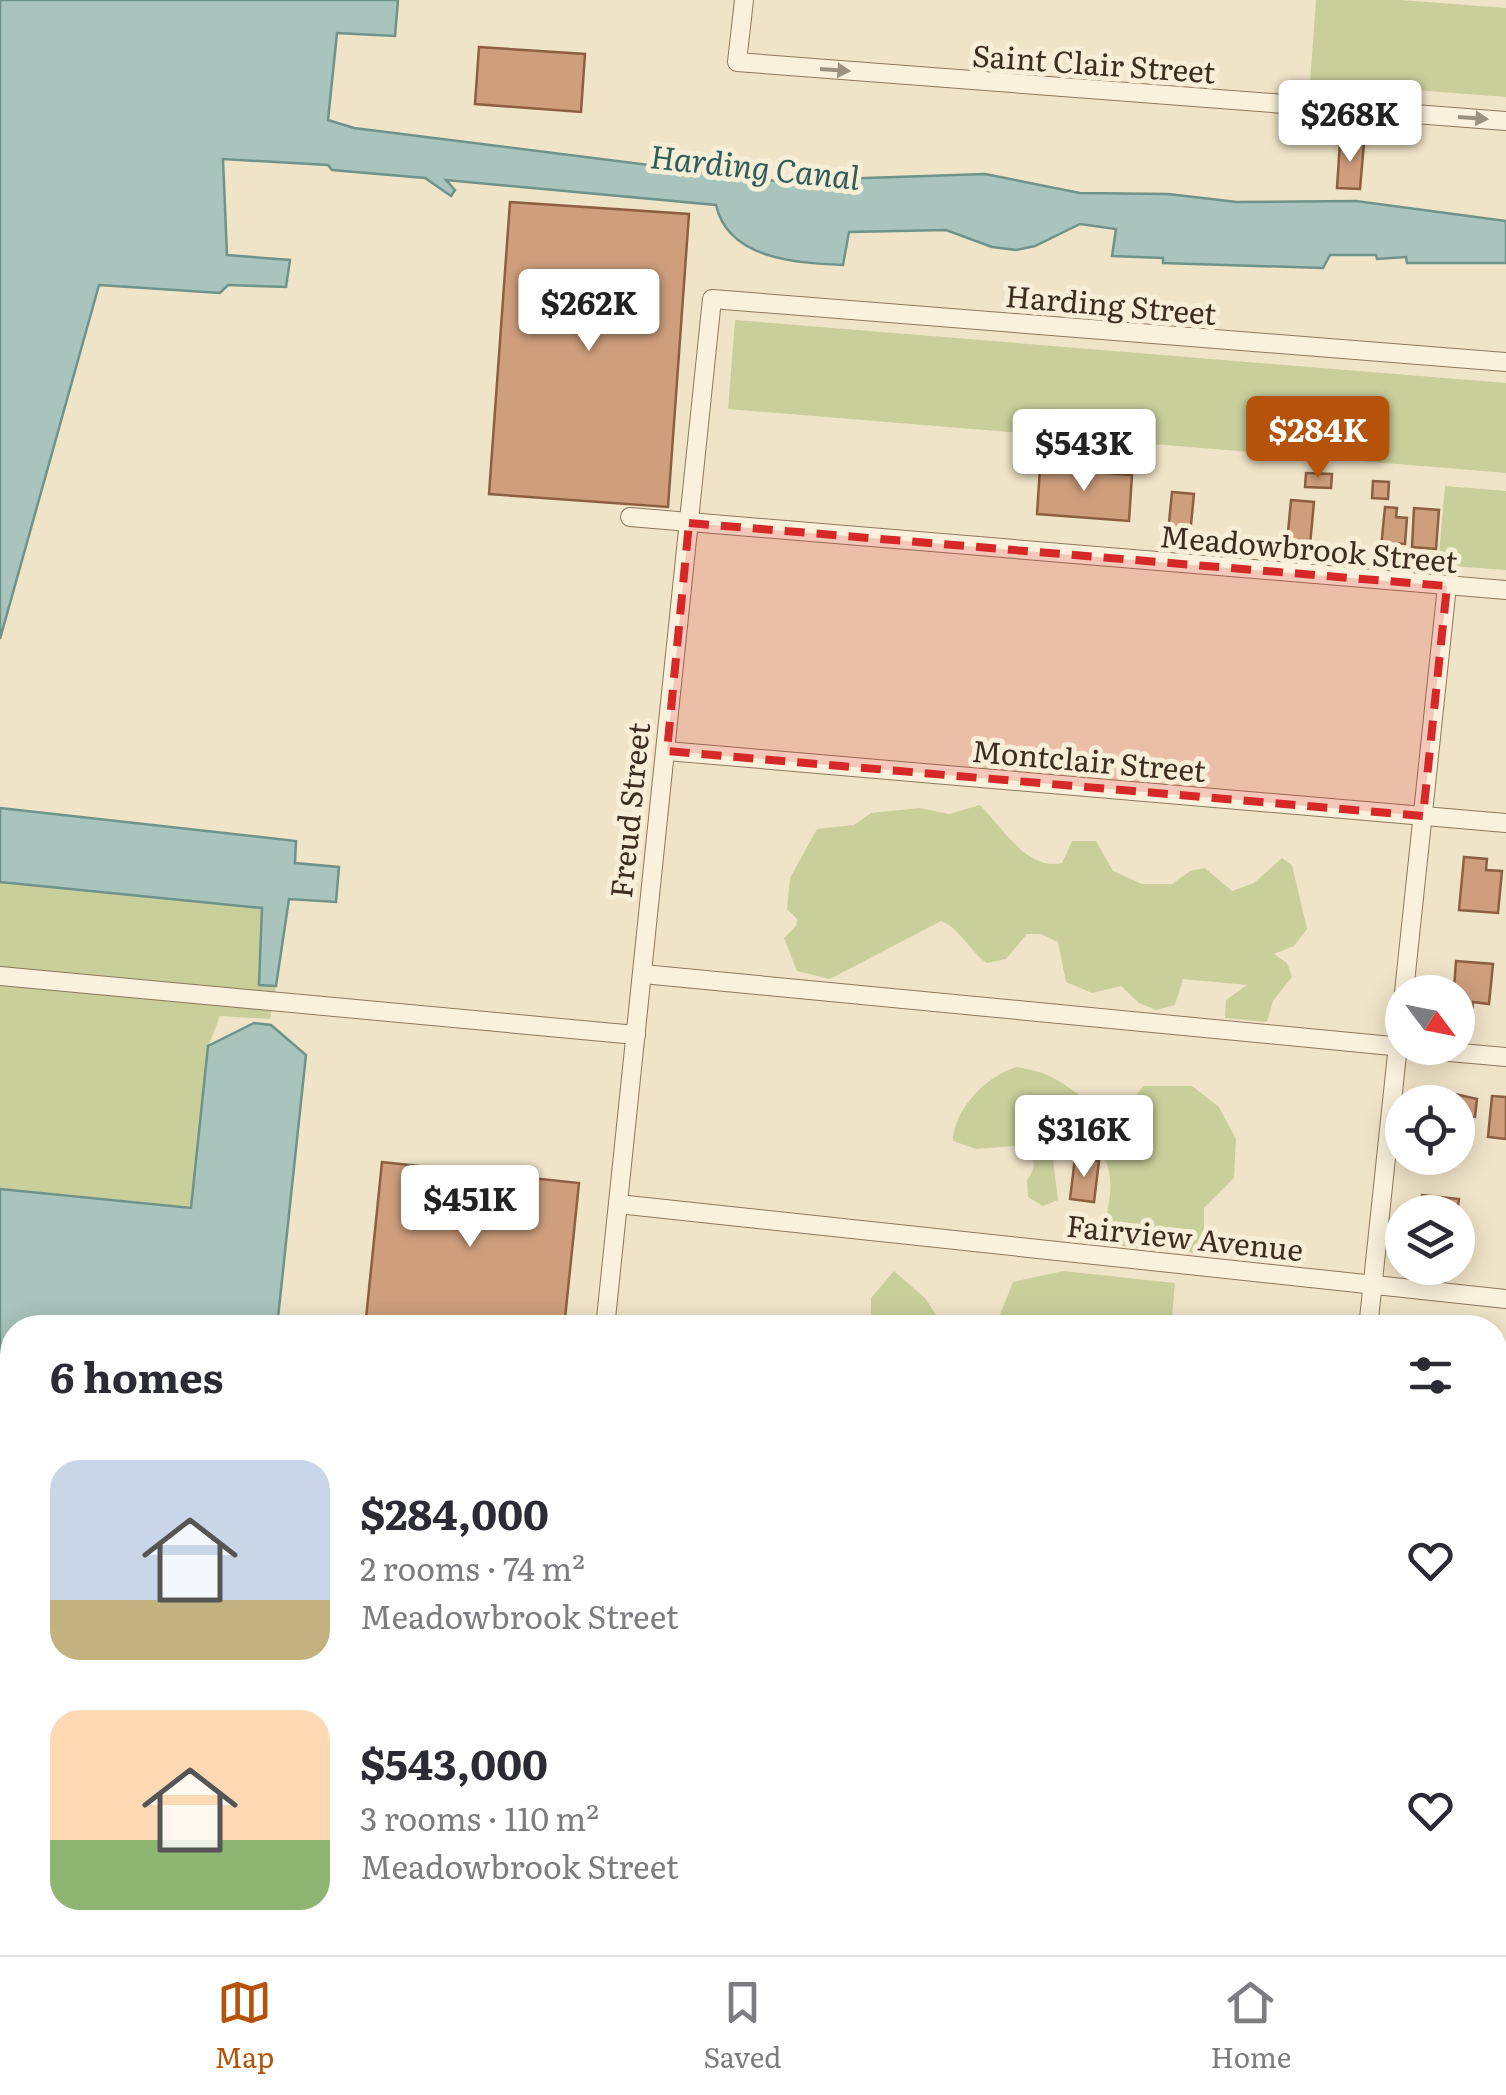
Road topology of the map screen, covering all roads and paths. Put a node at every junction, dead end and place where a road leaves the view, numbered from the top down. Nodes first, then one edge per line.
1 (744, 0) edge
2 (1506, 121) edge
3 (712, 299) joint
4 (1506, 362) edge
5 (630, 517) dead end
6 (689, 522) junction
7 (1447, 586) junction
8 (1506, 590) edge
9 (667, 751) junction
10 (1423, 816) junction
11 (1506, 823) edge
12 (642, 974) junction
13 (1406, 975) edge
14 (0, 976) edge
15 (636, 1035) junction
16 (1385, 1045) edge
17 (1475, 1054) edge
18 (1506, 1057) edge
19 (1400, 1065) edge
20 (618, 1204) junction
21 (1373, 1285) junction
22 (1506, 1299) edge
23 (606, 1315) edge
24 (1370, 1315) edge

1 -> 2 street, Saint Clair Street
3 - 4 street, Harding Street
3 - 6 street, Freud Street
5 - 6 street, Meadowbrook Street
6 - 7 street, Meadowbrook Street
6 - 9 street, Freud Street
7 - 8 street, Meadowbrook Street
7 - 10 street
9 - 10 street, Montclair Street
9 - 12 street, Freud Street
10 - 11 street, Montclair Street
10 - 13 street
12 - 15 street, Freud Street
12 - 16 street
14 - 15 street
15 - 20 street, Freud Street
17 - 18 street
19 - 21 street
20 - 21 street, Fairview Avenue
20 - 23 street, Freud Street
21 - 22 street, Fairview Avenue
21 - 24 street

